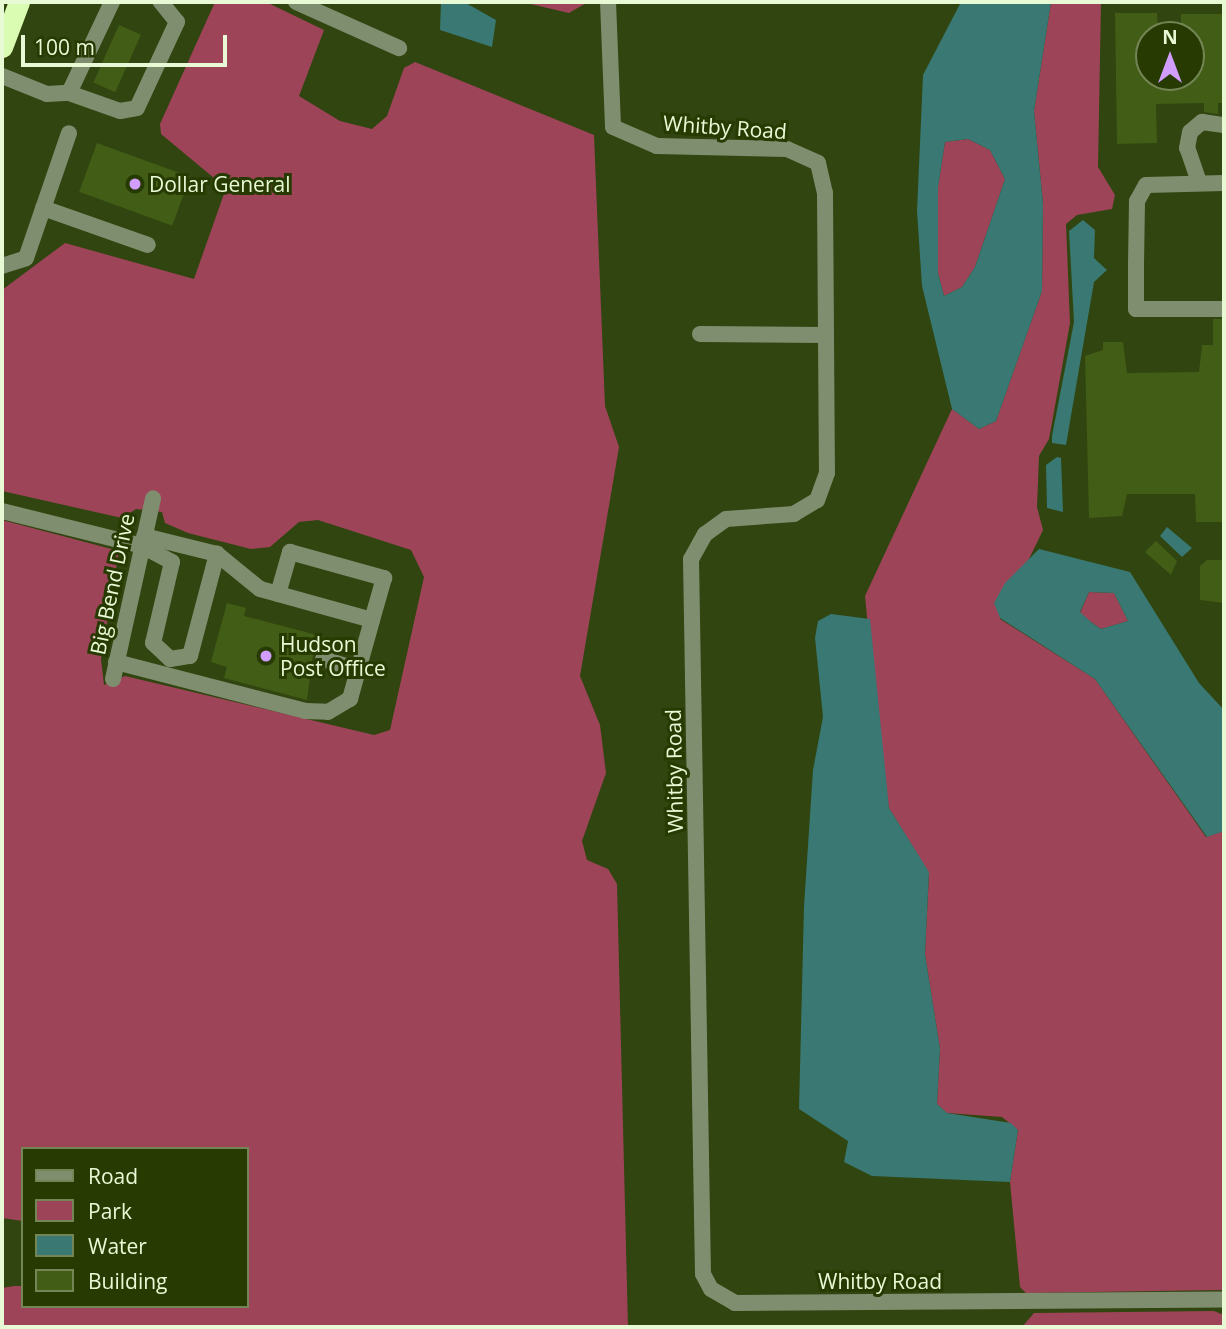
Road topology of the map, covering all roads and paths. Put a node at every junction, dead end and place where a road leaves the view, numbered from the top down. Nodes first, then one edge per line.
1 (19, 2) edge
2 (112, 2) edge
3 (161, 2) edge
4 (296, 2) edge
5 (608, 2) edge
6 (319, 6) edge
7 (2, 47) edge
8 (399, 48) dead end
9 (2, 76) edge
10 (69, 93) junction
11 (1224, 125) edge
12 (69, 133) dead end
13 (1199, 182) junction
14 (1224, 183) edge
15 (43, 208) junction
16 (149, 245) dead end
17 (2, 266) edge
18 (1224, 309) edge
19 (700, 334) dead end
20 (825, 335) junction
21 (153, 498) dead end
22 (2, 511) edge
23 (143, 541) junction
24 (191, 548) junction
25 (217, 554) junction
26 (172, 562) junction
27 (278, 594) junction
28 (372, 620) junction
29 (323, 659) dead end
30 (116, 662) junction
31 (358, 670) junction
32 (113, 679) dead end
33 (1224, 1300) edge

1 - 7 highway
2 - 10 street
3 - 10 street
4 - 6 street
5 - 20 street, Whitby Road
6 - 8 street
9 - 10 street
11 - 13 street
12 - 15 street
13 - 14 street
13 - 18 street
15 - 16 street
15 - 17 street
19 - 20 street
20 - 33 street, Whitby Road
21 - 23 street, Big Bend Drive
22 - 23 street
23 - 24 street
23 - 26 street
23 - 30 street, Big Bend Drive
24 - 25 street
24 - 26 street
25 - 26 street
25 - 27 street
27 - 28 street
27 - 28 street
28 - 31 street
29 - 31 street
30 - 31 street
30 - 32 street, Big Bend Drive

